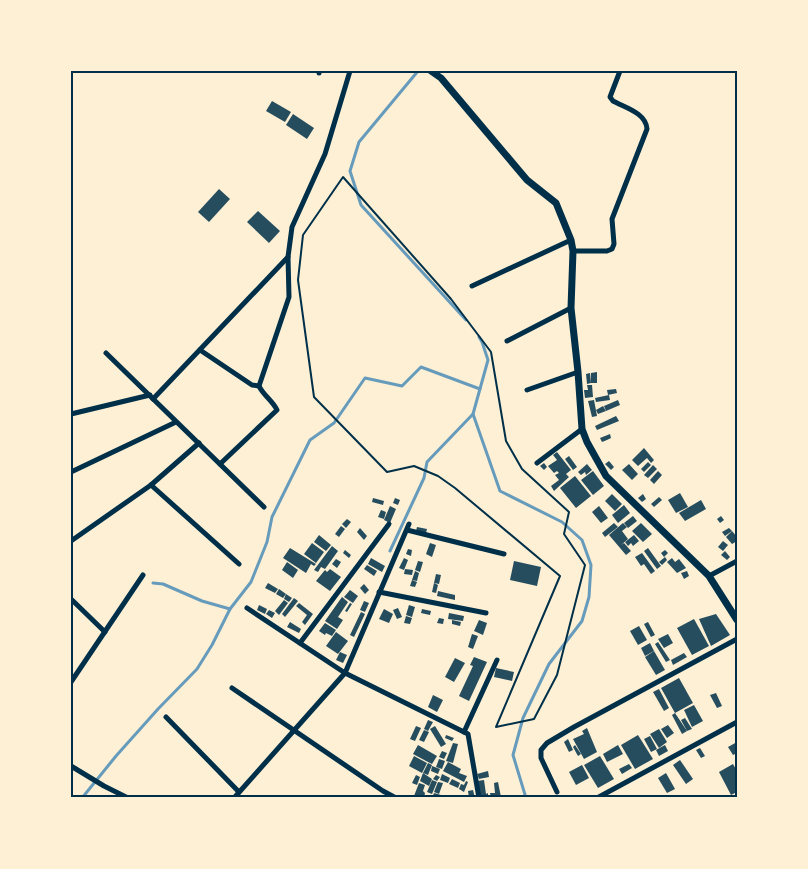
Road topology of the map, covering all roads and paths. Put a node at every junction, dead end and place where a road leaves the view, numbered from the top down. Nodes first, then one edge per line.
1 (350, 71) edge
2 (431, 71) edge
3 (620, 71) edge
4 (343, 177) joint
5 (571, 240) junction
6 (573, 251) junction
7 (288, 257) junction
8 (472, 286) dead end
9 (571, 308) junction
10 (507, 341) dead end
11 (200, 350) junction
12 (106, 353) dead end
13 (578, 372) junction
14 (259, 386) junction
15 (526, 390) dead end
16 (152, 397) junction
17 (71, 414) edge
18 (176, 422) junction
19 (582, 429) junction
20 (199, 444) junction
21 (538, 463) dead end
22 (220, 464) junction
23 (71, 472) edge
24 (151, 485) junction
25 (264, 507) dead end
26 (389, 524) dead end
27 (409, 524) dead end
28 (407, 530) junction
29 (71, 541) edge
30 (504, 554) dead end
31 (737, 561) edge
32 (239, 564) dead end
33 (143, 574) dead end
34 (710, 576) junction
35 (379, 592) junction
36 (71, 599) edge
37 (247, 608) dead end
38 (486, 613) dead end
39 (737, 620) edge
40 (105, 632) junction
41 (737, 639) edge
42 (300, 644) junction
43 (497, 660) dead end
44 (345, 673) junction
45 (71, 682) edge
46 (232, 688) dead end
47 (166, 717) dead end
48 (737, 722) edge
49 (294, 730) junction
50 (464, 732) junction
51 (71, 766) edge
52 (383, 791) junction
53 (239, 792) junction
54 (557, 792) dead end
55 (128, 798) edge
56 (234, 798) edge
57 (386, 798) edge
58 (396, 798) edge
59 (479, 798) edge
60 (597, 798) edge

1 - 7 street
2 - 5 street
3 - 6 street
4 - 4 path
5 - 6 street
5 - 8 street
6 - 9 street
7 - 11 street
7 - 14 street
9 - 10 street
9 - 13 street
11 - 14 street
11 - 16 street
12 - 16 street
13 - 15 street
13 - 19 street
14 - 22 street
16 - 17 street
16 - 18 street
18 - 20 street
18 - 23 street
19 - 21 street
19 - 34 street
20 - 22 street
20 - 24 street
22 - 25 street
24 - 29 street
24 - 32 street
26 - 42 street
27 - 28 street
28 - 30 street
28 - 35 street
31 - 34 street
33 - 40 street
34 - 39 street
35 - 38 street
35 - 44 street
36 - 40 street
37 - 42 street
40 - 45 street
41 - 54 street
42 - 44 street
43 - 50 street
44 - 49 street
44 - 50 street
46 - 49 street
47 - 53 street
48 - 60 street
49 - 52 street
49 - 53 street
50 - 59 street
51 - 55 street
52 - 57 street
52 - 58 street
53 - 56 street

